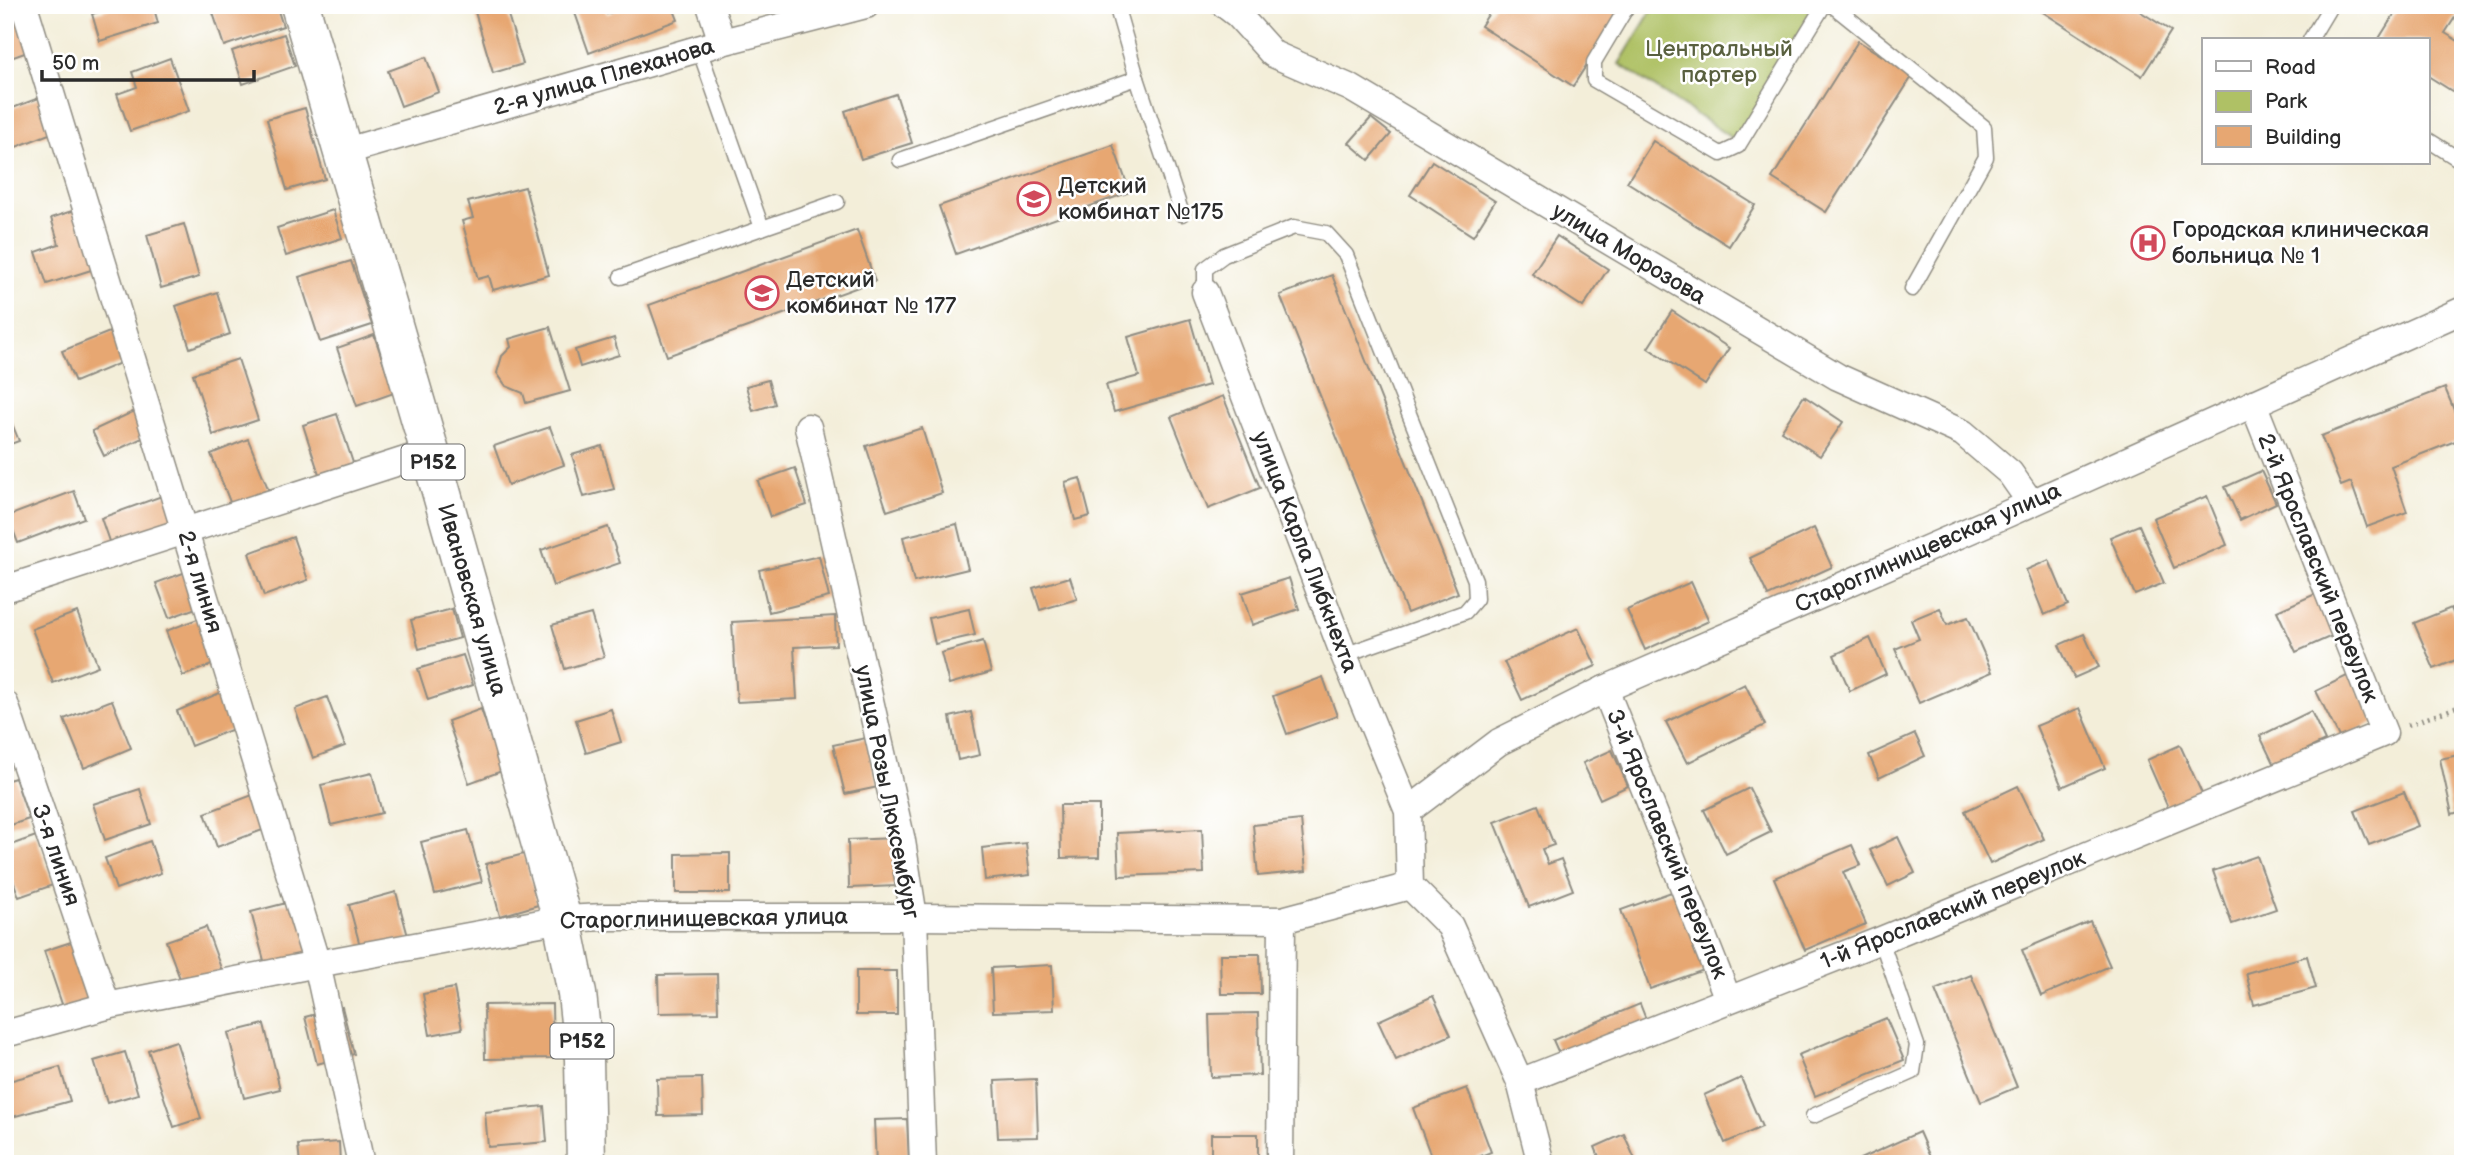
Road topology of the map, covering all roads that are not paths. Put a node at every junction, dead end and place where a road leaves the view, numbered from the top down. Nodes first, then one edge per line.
1 (24, 5) edge
2 (300, 5) edge
3 (710, 5) edge
4 (866, 5) edge
5 (1116, 5) edge
6 (1225, 5) edge
7 (1628, 5) edge
8 (1825, 5) edge
9 (1832, 5) edge
10 (2331, 5) edge
11 (2311, 38) edge
12 (711, 46) junction
13 (1137, 78) junction
14 (2430, 141) edge
15 (343, 152) junction
16 (900, 160) dead end
17 (2463, 162) edge
18 (836, 202) dead end
19 (1182, 214) dead end
20 (762, 228) junction
21 (621, 277) dead end
22 (1912, 289) dead end
23 (1205, 292) joint
24 (2463, 310) edge
25 (2253, 403) junction
26 (808, 427) dead end
27 (430, 452) junction
28 (2031, 503) junction
29 (185, 530) junction
30 (5, 589) edge
31 (1344, 655) junction
32 (1605, 689) junction
33 (5, 704) edge
34 (2384, 733) joint
35 (1408, 811) junction
36 (1410, 886) junction
37 (914, 917) junction
38 (562, 919) junction
39 (1282, 920) junction
40 (1881, 940) junction
41 (317, 964) junction
42 (1728, 999) junction
43 (107, 1006) junction
44 (5, 1034) edge
45 (1520, 1082) junction
46 (1813, 1116) dead end
47 (361, 1164) edge
48 (586, 1164) edge
49 (923, 1164) edge
50 (1280, 1164) edge
51 (1541, 1164) edge

1 - 29 street, 2-я линия
2 - 15 main road, Ивановская улица / Р152
3 - 12 street
4 - 12 street, 2-я улица Плеханова
5 - 13 lane
6 - 28 street, улица Морозова
7 - 8 lane
9 - 22 lane
10 - 11 lane
12 - 15 street, 2-я улица Плеханова
12 - 20 lane
13 - 16 lane
13 - 19 lane
14 - 17 lane
15 - 27 main road, Ивановская улица / Р152
18 - 20 lane
20 - 21 lane
23 - 31 street, улица Карла Либкнехта
23 - 31 lane
24 - 25 street, Староглинищевская улица
25 - 28 street, Староглинищевская улица
25 - 34 street, 2-й Ярославский переулок
26 - 37 street, улица Розы Люксембург
27 - 29 street
27 - 38 main road, Ивановская улица / Р152
28 - 32 street, Староглинищевская улица
29 - 30 street
29 - 41 street, 2-я линия
31 - 35 street, улица Карла Либкнехта
32 - 35 street, Староглинищевская улица
32 - 42 street, 3-й Ярославский переулок
33 - 43 street, 3-я линия
34 - 40 street, 1-й Ярославский переулок
35 - 36 street
36 - 39 street, Староглинищевская улица
36 - 45 street
37 - 38 street, Староглинищевская улица
37 - 39 street, Староглинищевская улица
37 - 49 street, улица Розы Люксембург
38 - 41 street, Староглинищевская улица
38 - 48 main road, Ивановская улица / Р152
39 - 50 street
40 - 42 street, 1-й Ярославский переулок
40 - 46 lane
41 - 43 street, Староглинищевская улица
41 - 47 street, 2-я линия
42 - 45 street, 1-й Ярославский переулок
43 - 44 street, Староглинищевская улица
45 - 51 street

